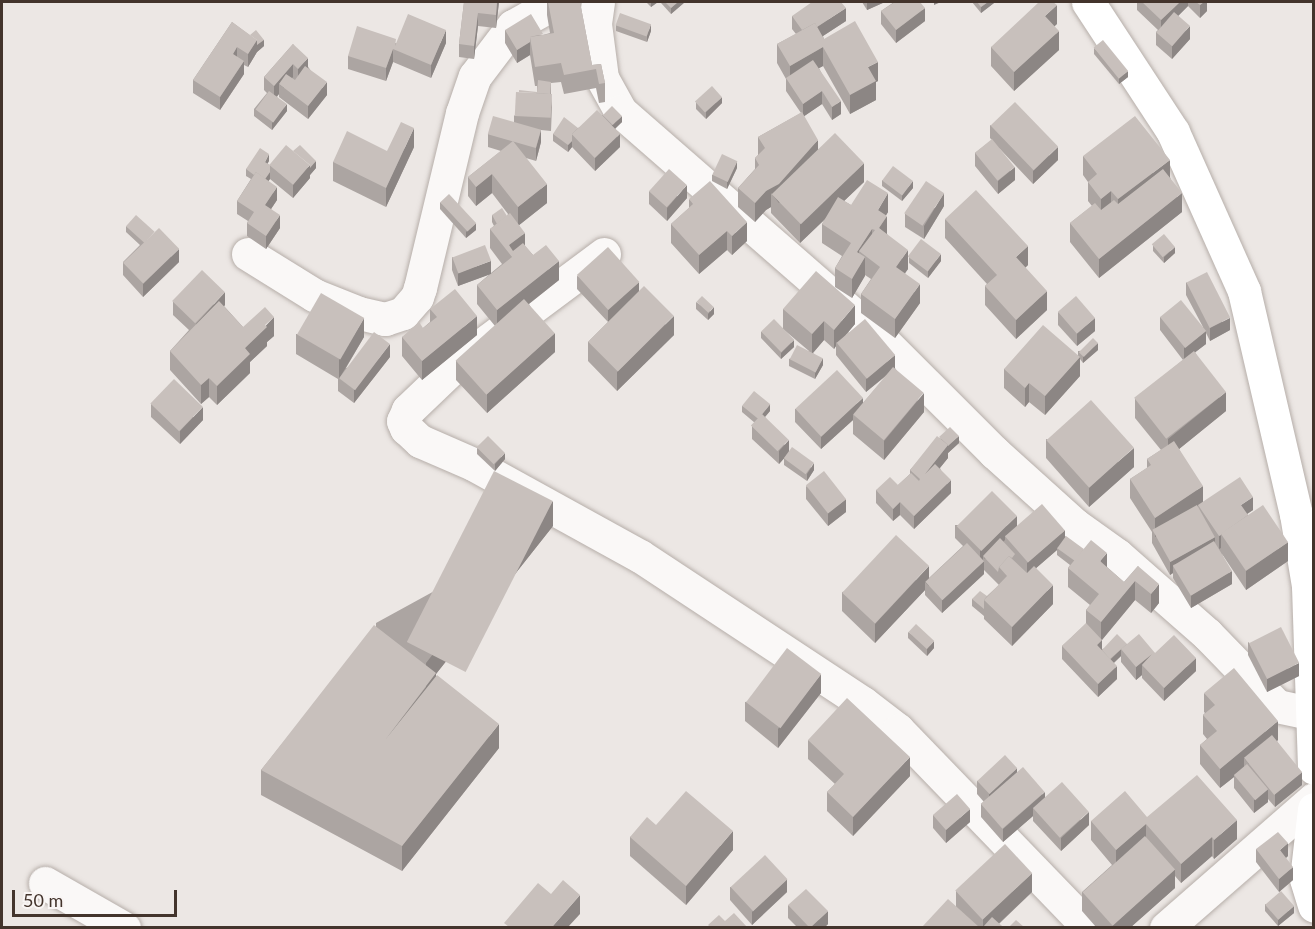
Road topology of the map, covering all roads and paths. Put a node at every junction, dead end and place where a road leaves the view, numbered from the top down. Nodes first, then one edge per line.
1 (556, 2) edge
2 (598, 2) edge
3 (1088, 2) edge
4 (248, 254) dead end
5 (604, 254) edge
6 (1311, 713) junction
7 (1314, 768) edge
8 (1314, 799) edge
9 (1314, 809) edge
10 (45, 883) dead end
11 (1314, 906) edge
12 (124, 927) edge
13 (1089, 927) edge
14 (1166, 927) edge

1 - 4 street
2 - 6 street
3 - 6 main road
5 - 13 street
6 - 7 main road
8 - 14 street
9 - 11 main road
10 - 12 street

